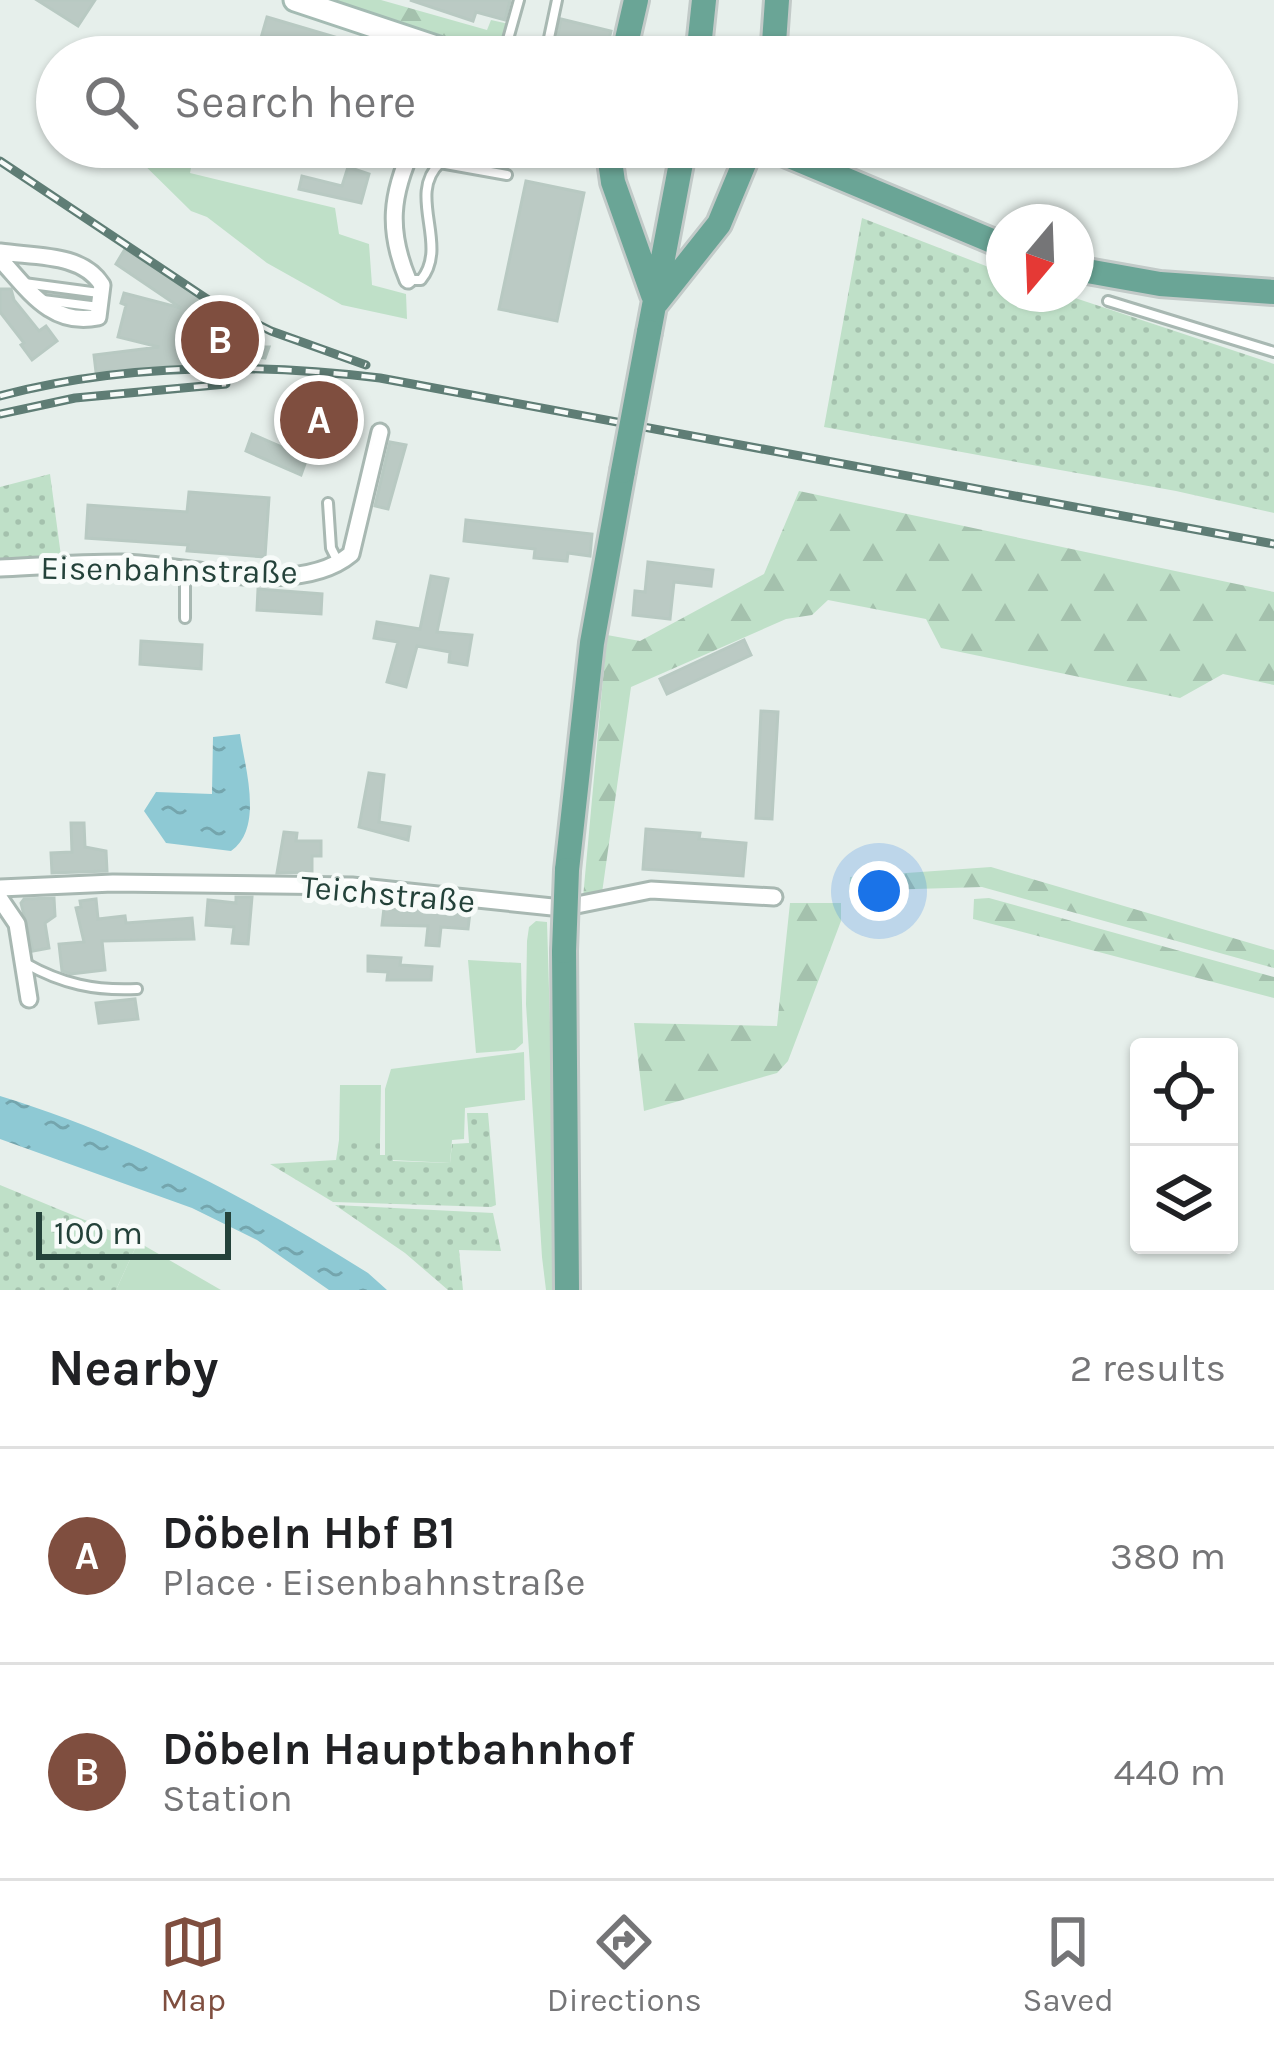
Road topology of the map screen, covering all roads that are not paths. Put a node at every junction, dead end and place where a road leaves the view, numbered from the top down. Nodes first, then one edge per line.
1 (295, 0) edge
2 (519, 0) edge
3 (557, 0) edge
4 (636, 0) edge
5 (704, 0) edge
6 (778, 0) edge
7 (348, 9) edge
8 (412, 36) edge
9 (509, 36) edge
10 (549, 36) edge
11 (627, 36) edge
12 (700, 36) edge
13 (775, 36) edge
14 (404, 168) edge
15 (436, 168) edge
16 (464, 168) edge
17 (611, 168) edge
18 (680, 168) edge
19 (743, 168) edge
20 (818, 168) edge
21 (507, 175) dead end
22 (986, 238) edge
23 (3, 255) edge
24 (1094, 272) edge
25 (408, 280) joint
26 (23, 283) junction
27 (1261, 292) edge
28 (100, 300) junction
29 (1108, 301) dead end
30 (656, 304) junction
31 (1274, 304) edge
32 (1274, 352) edge
33 (380, 432) dead end
34 (328, 503) dead end
35 (339, 564) junction
36 (0, 568) edge
37 (185, 570) junction
38 (184, 618) dead end
39 (0, 888) edge
40 (774, 897) dead end
41 (0, 899) edge
42 (23, 963) junction
43 (137, 989) dead end
44 (29, 999) dead end
45 (567, 1290) edge

1 - 7 main road
2 - 9 lane
3 - 10 lane
4 - 11 main road
5 - 12 main road
6 - 13 main road
7 - 8 main road
14 - 25 street
15 - 25 lane
16 - 21 lane
17 - 30 main road
18 - 30 main road
19 - 30 main road
20 - 22 main road
23 - 26 street
23 - 28 street
24 - 27 main road
26 - 28 lane
26 - 28 street
27 - 31 street
29 - 32 lane
30 - 45 main road, bridge
33 - 35 street, Eisenbahnstraße
34 - 35 lane
35 - 37 street, Eisenbahnstraße
36 - 37 street, Eisenbahnstraße
37 - 38 lane
39 - 40 street, Teichstraße
41 - 42 street
42 - 43 lane
42 - 44 street

